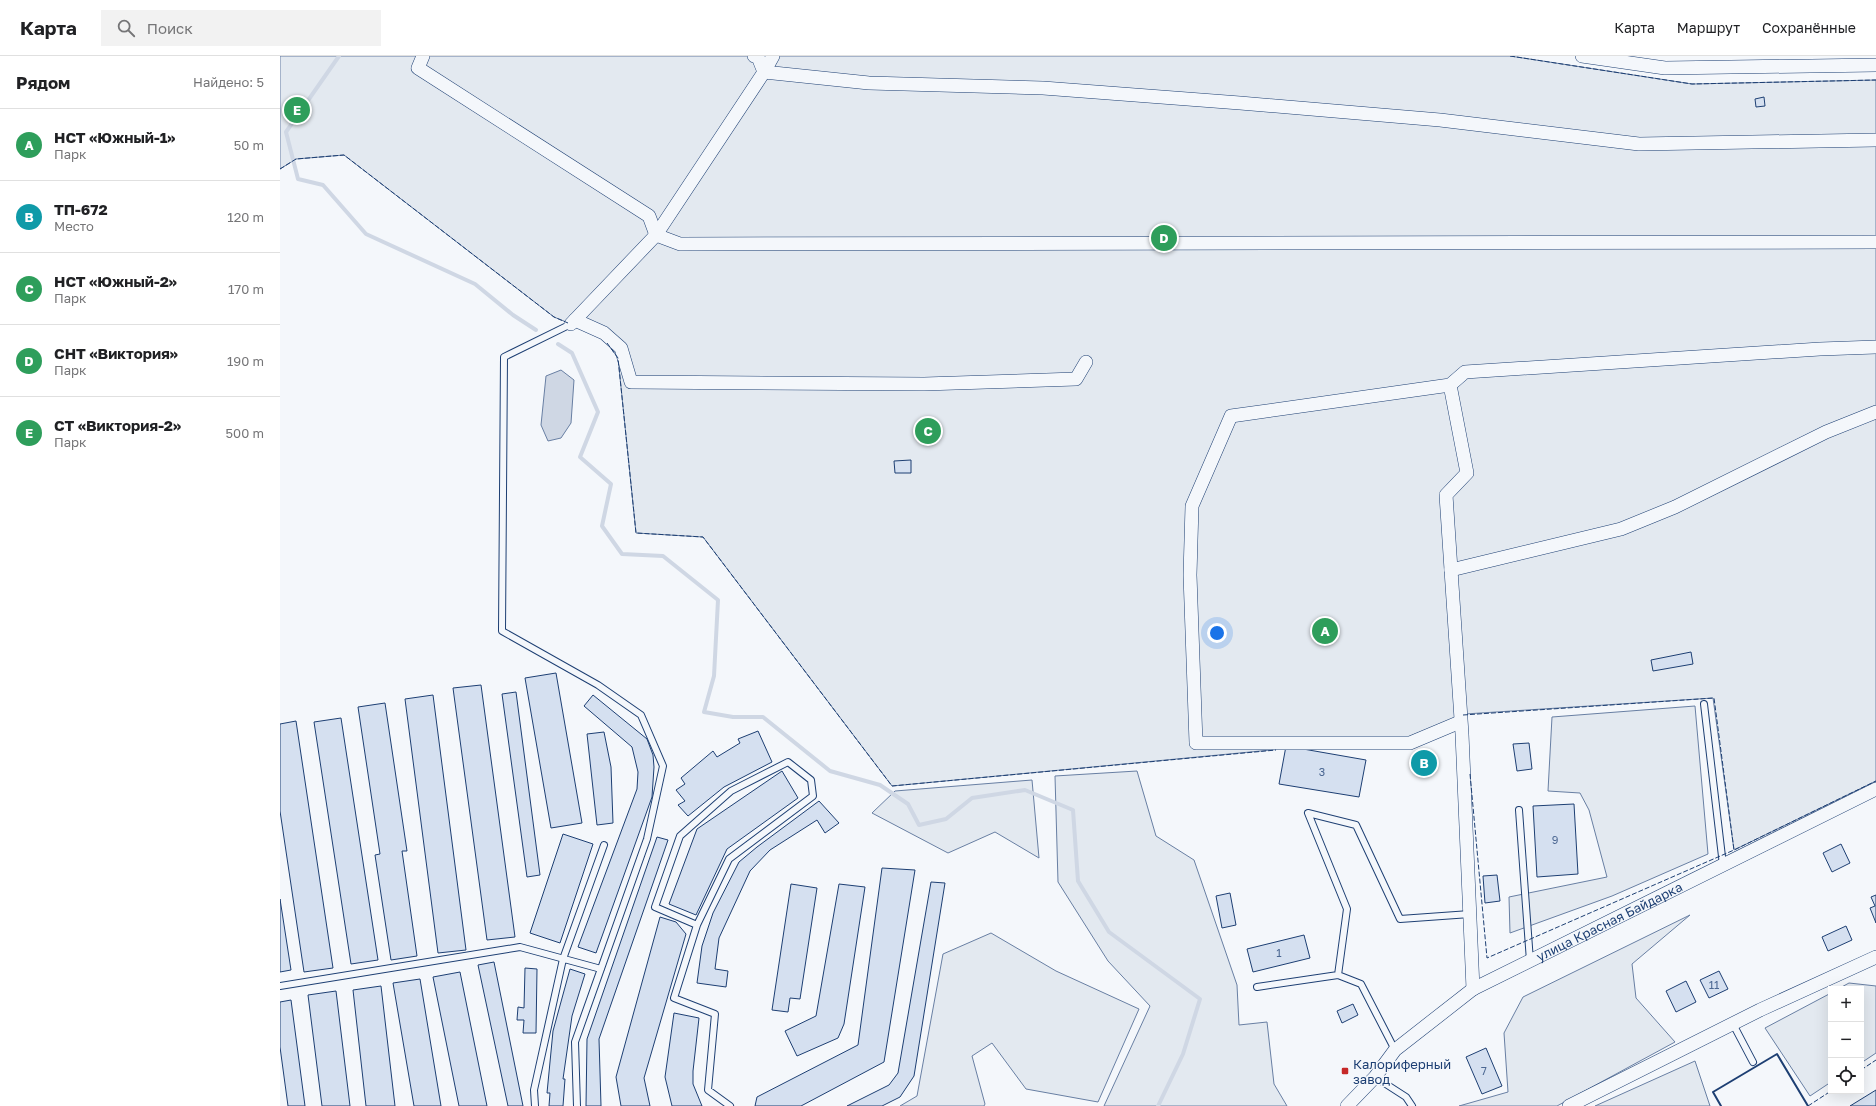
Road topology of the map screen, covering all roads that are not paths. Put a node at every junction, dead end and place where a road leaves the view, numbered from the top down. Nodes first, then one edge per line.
1 (423, 56) edge
2 (754, 56) edge
3 (773, 56) edge
4 (1582, 56) edge
5 (1876, 65) edge
6 (764, 72) junction
7 (1876, 140) edge
8 (656, 235) junction
9 (1876, 242) edge
10 (573, 322) junction
11 (1876, 347) edge
12 (1086, 362) dead end
13 (1450, 385) junction
14 (1876, 412) edge
15 (1451, 570) junction
16 (1704, 704) dead end
17 (1460, 722) junction
18 (1876, 789) edge
19 (1519, 810) dead end
20 (604, 845) dead end
21 (1723, 865) junction
22 (1471, 914) junction
23 (697, 925) junction
24 (1876, 957) edge
25 (563, 959) junction
26 (1530, 961) junction
27 (601, 969) junction
28 (1338, 975) junction
29 (280, 986) edge
30 (1257, 987) dead end
31 (1473, 989) junction
32 (1733, 1024) junction
33 (1395, 1050) junction
34 (1753, 1062) dead end
35 (1371, 1082) junction
36 (535, 1106) edge
37 (577, 1106) edge
38 (730, 1106) edge
39 (1347, 1106) edge
40 (1412, 1106) edge
41 (1569, 1106) edge

1 - 8 street
2 - 6 street
3 - 6 street
4 - 5 street
6 - 7 street
6 - 8 street
8 - 9 street
8 - 10 street
10 - 12 street
10 - 27 lane
11 - 13 street
13 - 15 street
13 - 17 street
14 - 15 street
15 - 17 street
16 - 21 lane
17 - 22 street
18 - 21 street, улица Красная Байдарка
19 - 26 lane
20 - 25 lane
21 - 26 street, улица Красная Байдарка
22 - 28 lane
22 - 31 street
23 - 23 lane
23 - 38 lane
24 - 32 street
25 - 27 lane
25 - 29 lane
25 - 36 lane
26 - 31 street, улица Красная Байдарка
27 - 37 lane
28 - 30 lane
28 - 33 lane
31 - 33 street, улица Красная Байдарка
32 - 34 lane
32 - 41 street
33 - 35 street, улица Красная Байдарка
35 - 39 street, улица Красная Байдарка
35 - 40 lane

